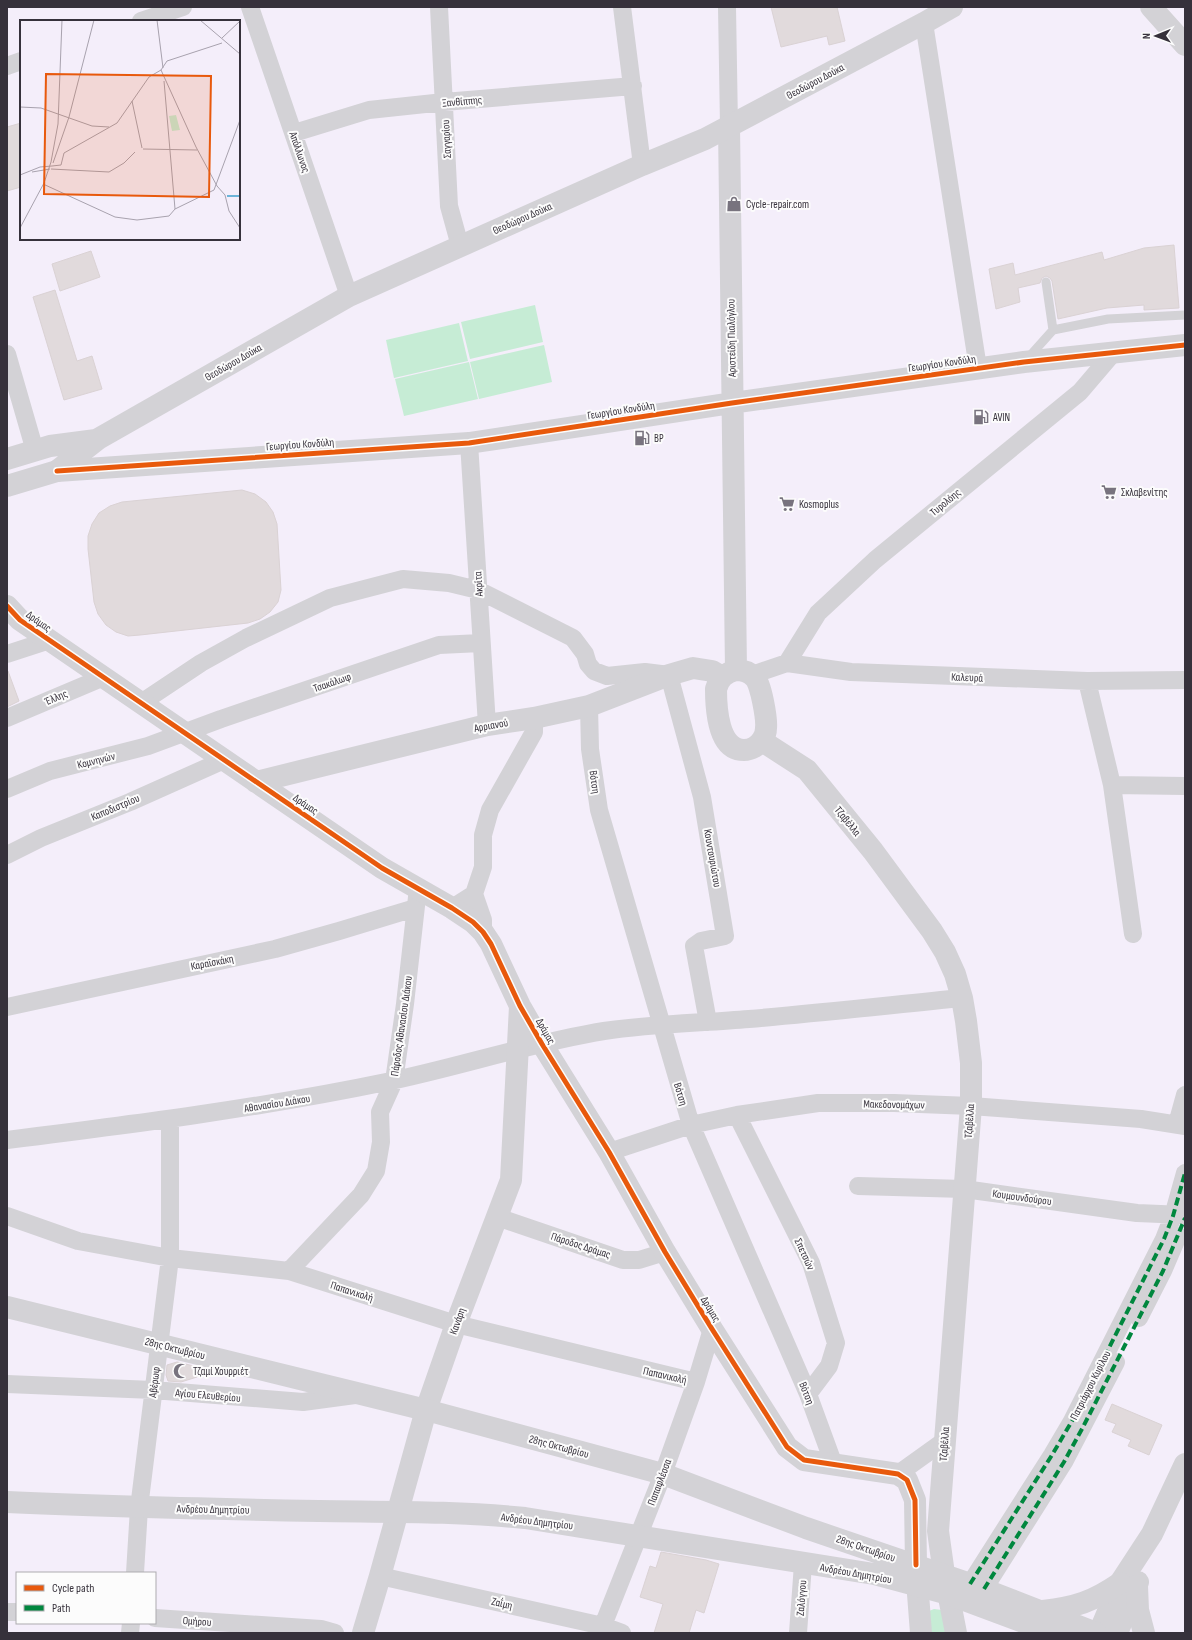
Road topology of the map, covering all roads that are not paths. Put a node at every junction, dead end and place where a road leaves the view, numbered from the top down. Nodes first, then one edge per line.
1 (183, 7) edge
2 (250, 7) edge
3 (439, 7) edge
4 (622, 7) edge
5 (727, 7) edge
6 (952, 7) edge
7 (1151, 7) edge
8 (144, 20) edge
9 (924, 23) junction
10 (1185, 45) edge
11 (20, 61) edge
12 (7, 66) edge
13 (633, 86) junction
14 (444, 102) junction
15 (729, 126) junction
16 (294, 133) junction
17 (642, 165) junction
18 (460, 246) junction
19 (1046, 282) dead end
20 (349, 296) junction
21 (1185, 314) edge
22 (1053, 330) junction
23 (1185, 346) edge
24 (1115, 352) junction
25 (7, 354) edge
26 (1024, 362) junction
27 (978, 368) junction
28 (732, 403) junction
29 (98, 440) junction
30 (469, 443) junction
31 (35, 451) junction
32 (7, 459) edge
33 (57, 471) junction
34 (7, 486) edge
35 (478, 590) junction
36 (7, 606) edge
37 (50, 640) junction
38 (481, 643) junction
39 (7, 654) edge
40 (786, 663) junction
41 (669, 674) junction
42 (737, 674) junction
43 (104, 677) junction
44 (1185, 680) edge
45 (1087, 681) junction
46 (141, 703) junction
47 (589, 706) junction
48 (7, 718) edge
49 (534, 718) junction
50 (487, 725) junction
51 (185, 733) junction
52 (762, 741) junction
53 (224, 760) junction
54 (256, 782) junction
55 (1112, 784) junction
56 (1185, 786) edge
57 (7, 788) edge
58 (7, 855) edge
59 (474, 894) junction
60 (416, 898) junction
61 (452, 908) junction
62 (483, 932) junction
63 (1133, 934) dead end
64 (962, 998) junction
65 (520, 1006) junction
66 (7, 1007) edge
67 (708, 1022) junction
68 (661, 1026) junction
69 (542, 1044) junction
70 (518, 1050) junction
71 (394, 1081) junction
72 (1185, 1095) edge
73 (971, 1106) junction
74 (737, 1115) junction
75 (170, 1120) junction
76 (1181, 1125) edge
77 (691, 1126) junction
78 (7, 1140) edge
79 (609, 1152) junction
80 (1185, 1173) edge
81 (858, 1186) dead end
82 (964, 1190) junction
83 (7, 1216) edge
84 (1181, 1216) edge
85 (497, 1217) junction
86 (665, 1252) junction
87 (170, 1258) junction
88 (289, 1271) junction
89 (7, 1307) edge
90 (456, 1324) junction
91 (712, 1329) junction
92 (158, 1344) junction
93 (696, 1382) junction
94 (7, 1384) edge
95 (153, 1390) junction
96 (360, 1394) junction
97 (808, 1394) junction
98 (426, 1410) junction
99 (944, 1441) junction
100 (1185, 1464) edge
101 (834, 1465) junction
102 (663, 1474) junction
103 (898, 1474) junction
104 (7, 1502) edge
105 (139, 1508) junction
106 (397, 1513) junction
107 (806, 1528) junction
108 (639, 1536) junction
109 (804, 1564) junction
110 (135, 1572) edge
111 (917, 1575) junction
112 (380, 1576) junction
113 (946, 1584) junction
114 (1128, 1584) junction
115 (977, 1586) junction
116 (156, 1618) edge
117 (1043, 1624) edge
118 (601, 1629) edge
119 (335, 1633) edge
120 (363, 1633) edge
121 (622, 1633) edge
122 (798, 1633) edge
123 (921, 1633) edge
124 (956, 1633) edge
125 (1014, 1633) edge
126 (1098, 1633) edge
127 (1117, 1633) edge
128 (1144, 1633) edge

1 - 8 street
2 - 16 street, Απόλλωνος
3 - 14 street, Σαγγαρίου
4 - 13 street
5 - 15 street, Αριστείδη Πιαλόγλου
6 - 9 street, Θεοδώρου Δούκα
7 - 10 street
9 - 15 street, Θεοδώρου Δούκα
9 - 27 street
11 - 12 street
13 - 14 street, Ξανθίππης
13 - 17 street
14 - 16 street, Ξανθίππης
14 - 18 street, Σαγγαρίου
15 - 17 street, Θεοδώρου Δούκα
15 - 28 street, Αριστείδη Πιαλόγλου
16 - 20 street, Απόλλωνος
17 - 18 street, Θεοδώρου Δούκα
18 - 20 street, Θεοδώρου Δούκα
19 - 22 lane
20 - 29 street, Θεοδώρου Δούκα
21 - 22 lane
22 - 26 lane
23 - 24 street, Γεωργίου Κονδύλη
24 - 26 street, Γεωργίου Κονδύλη
24 - 40 street, Τυρολόης
25 - 31 street
26 - 27 street, Γεωργίου Κονδύλη
27 - 28 street, Γεωργίου Κονδύλη
28 - 30 street, Γεωργίου Κονδύλη
28 - 42 street, Αριστείδη Πιαλόγλου
29 - 31 street, Θεοδώρου Δούκα
29 - 33 street, Θεοδώρου Δούκα
30 - 33 street, Γεωργίου Κονδύλη
30 - 35 street, Ακρίτα
31 - 32 street, Θεοδώρου Δούκα
33 - 34 street, Θεοδώρου Δούκα
35 - 38 street, Ακρίτα
35 - 41 street
35 - 46 street
36 - 37 street, Δράμας
37 - 39 street
37 - 43 street, Δράμας
38 - 50 street, Ακρίτα
38 - 51 street, Τσακάλωφ
40 - 42 street, Καλευρά
40 - 45 street, Καλευρά
41 - 42 street, Αρριανού
41 - 47 street, Αρριανού
41 - 67 street, Κουντουριώτου
42 - 52 street
42 - 52 street
43 - 46 street, Δράμας
43 - 48 street, Έλλης
44 - 45 street, Καλευρά
45 - 55 street
46 - 51 street, Δράμας
47 - 49 street, Αρριανού
47 - 68 street, Βότση
49 - 50 street, Αρριανού
49 - 59 street
50 - 54 street, Αρριανού
51 - 53 street, Δράμας
51 - 57 street, Κομνηνών
52 - 64 street, Τζαβέλλα
53 - 54 street, Δράμας
53 - 58 street, Καποδιστρίου
54 - 60 street, Δράμας
55 - 56 street
55 - 63 street
59 - 61 street
59 - 62 street
60 - 61 street, Δράμας
60 - 66 street, Καραϊσκάκη
60 - 71 street, Πάροδος Αθανασίου Διάκου
61 - 62 street, Δράμας
62 - 65 street, Δράμας
64 - 67 street
64 - 73 street, Τζαβέλλα
65 - 69 street, Δράμας
65 - 70 street, Κανάρη
67 - 68 street
68 - 69 street
68 - 77 street, Βότση
69 - 70 street, Αθανασίου Διάκου
69 - 79 street, Δράμας
70 - 71 street, Αθανασίου Διάκου
70 - 85 street, Κανάρη
71 - 75 street, Αθανασίου Διάκου
71 - 88 street, Πάροδος Αθανασίου Διάκου
72 - 76 street
73 - 74 street, Μακεδονομάχων
73 - 76 street, Μακεδονομάχων
73 - 82 street, Τζαβέλλα
74 - 77 street, Μακεδονομάχων
74 - 97 street, Σπετσών
75 - 78 street, Αθανασίου Διάκου
75 - 87 street, Αβέρωφ
77 - 79 street, Μακεδονομάχων
77 - 97 street, Βότση
79 - 86 street, Δράμας
80 - 84 street, Πατριάρχου Κυρίλου
81 - 82 street, Κουμουνδούρου
82 - 84 street, Κουμουνδούρου
82 - 99 street, Τζαβέλλα
83 - 87 street, Παπανικολή
84 - 115 street, Πατριάρχου Κυρίλου
85 - 86 street, Πάροδος Δράμας
85 - 90 street, Κανάρη
86 - 91 street, Δράμας
87 - 88 street, Παπανικολή
87 - 92 street, Αβέρωφ
88 - 90 street, Παπανικολή
89 - 92 street, 28ης Οκτωβρίου
90 - 93 street, Παπανικολή
90 - 98 street, Κανάρη
91 - 93 street, Παπαφλέσσα
91 - 101 street, Δράμας
92 - 95 street, Αβέρωφ
92 - 96 street, 28ης Οκτωβρίου
93 - 102 street, Παπαφλέσσα
94 - 95 street, Αγίου Ελευθερίου
95 - 96 street, Αγίου Ελευθερίου
95 - 105 street, Αβέρωφ
96 - 98 street, 28ης Οκτωβρίου
97 - 101 street, Βότση
98 - 102 street, 28ης Οκτωβρίου
98 - 106 street, Κανάρη
99 - 103 street
99 - 113 street, Τζαβέλλα
100 - 114 street
101 - 103 street, Δράμας
102 - 107 street, 28ης Οκτωβρίου
102 - 108 street, Παπαφλέσσα
103 - 111 street
104 - 105 street, Ανδρέου Δημητρίου
105 - 106 street, Ανδρέου Δημητρίου
105 - 110 street, Αβέρωφ
106 - 108 street, Ανδρέου Δημητρίου
106 - 112 street, Κανάρη
107 - 109 street
107 - 111 street, 28ης Οκτωβρίου
108 - 109 street, Ανδρέου Δημητρίου
108 - 118 street, Παπαφλέσσα
109 - 111 street, Ανδρέου Δημητρίου
109 - 122 street, Ζαλόγγου
111 - 113 street, Ανδρέου Δημητρίου
111 - 123 street
112 - 118 street, Ζαΐμη
112 - 120 street, Κανάρη
113 - 115 street
113 - 117 street, Ανδρέου Δημητρίου
113 - 124 street, Τζαβέλλα
114 - 117 street
114 - 126 street
114 - 127 street
114 - 128 street
115 - 117 street
116 - 119 street, Ομήρου
117 - 125 street
117 - 126 street
118 - 121 street, Ζαΐμη

